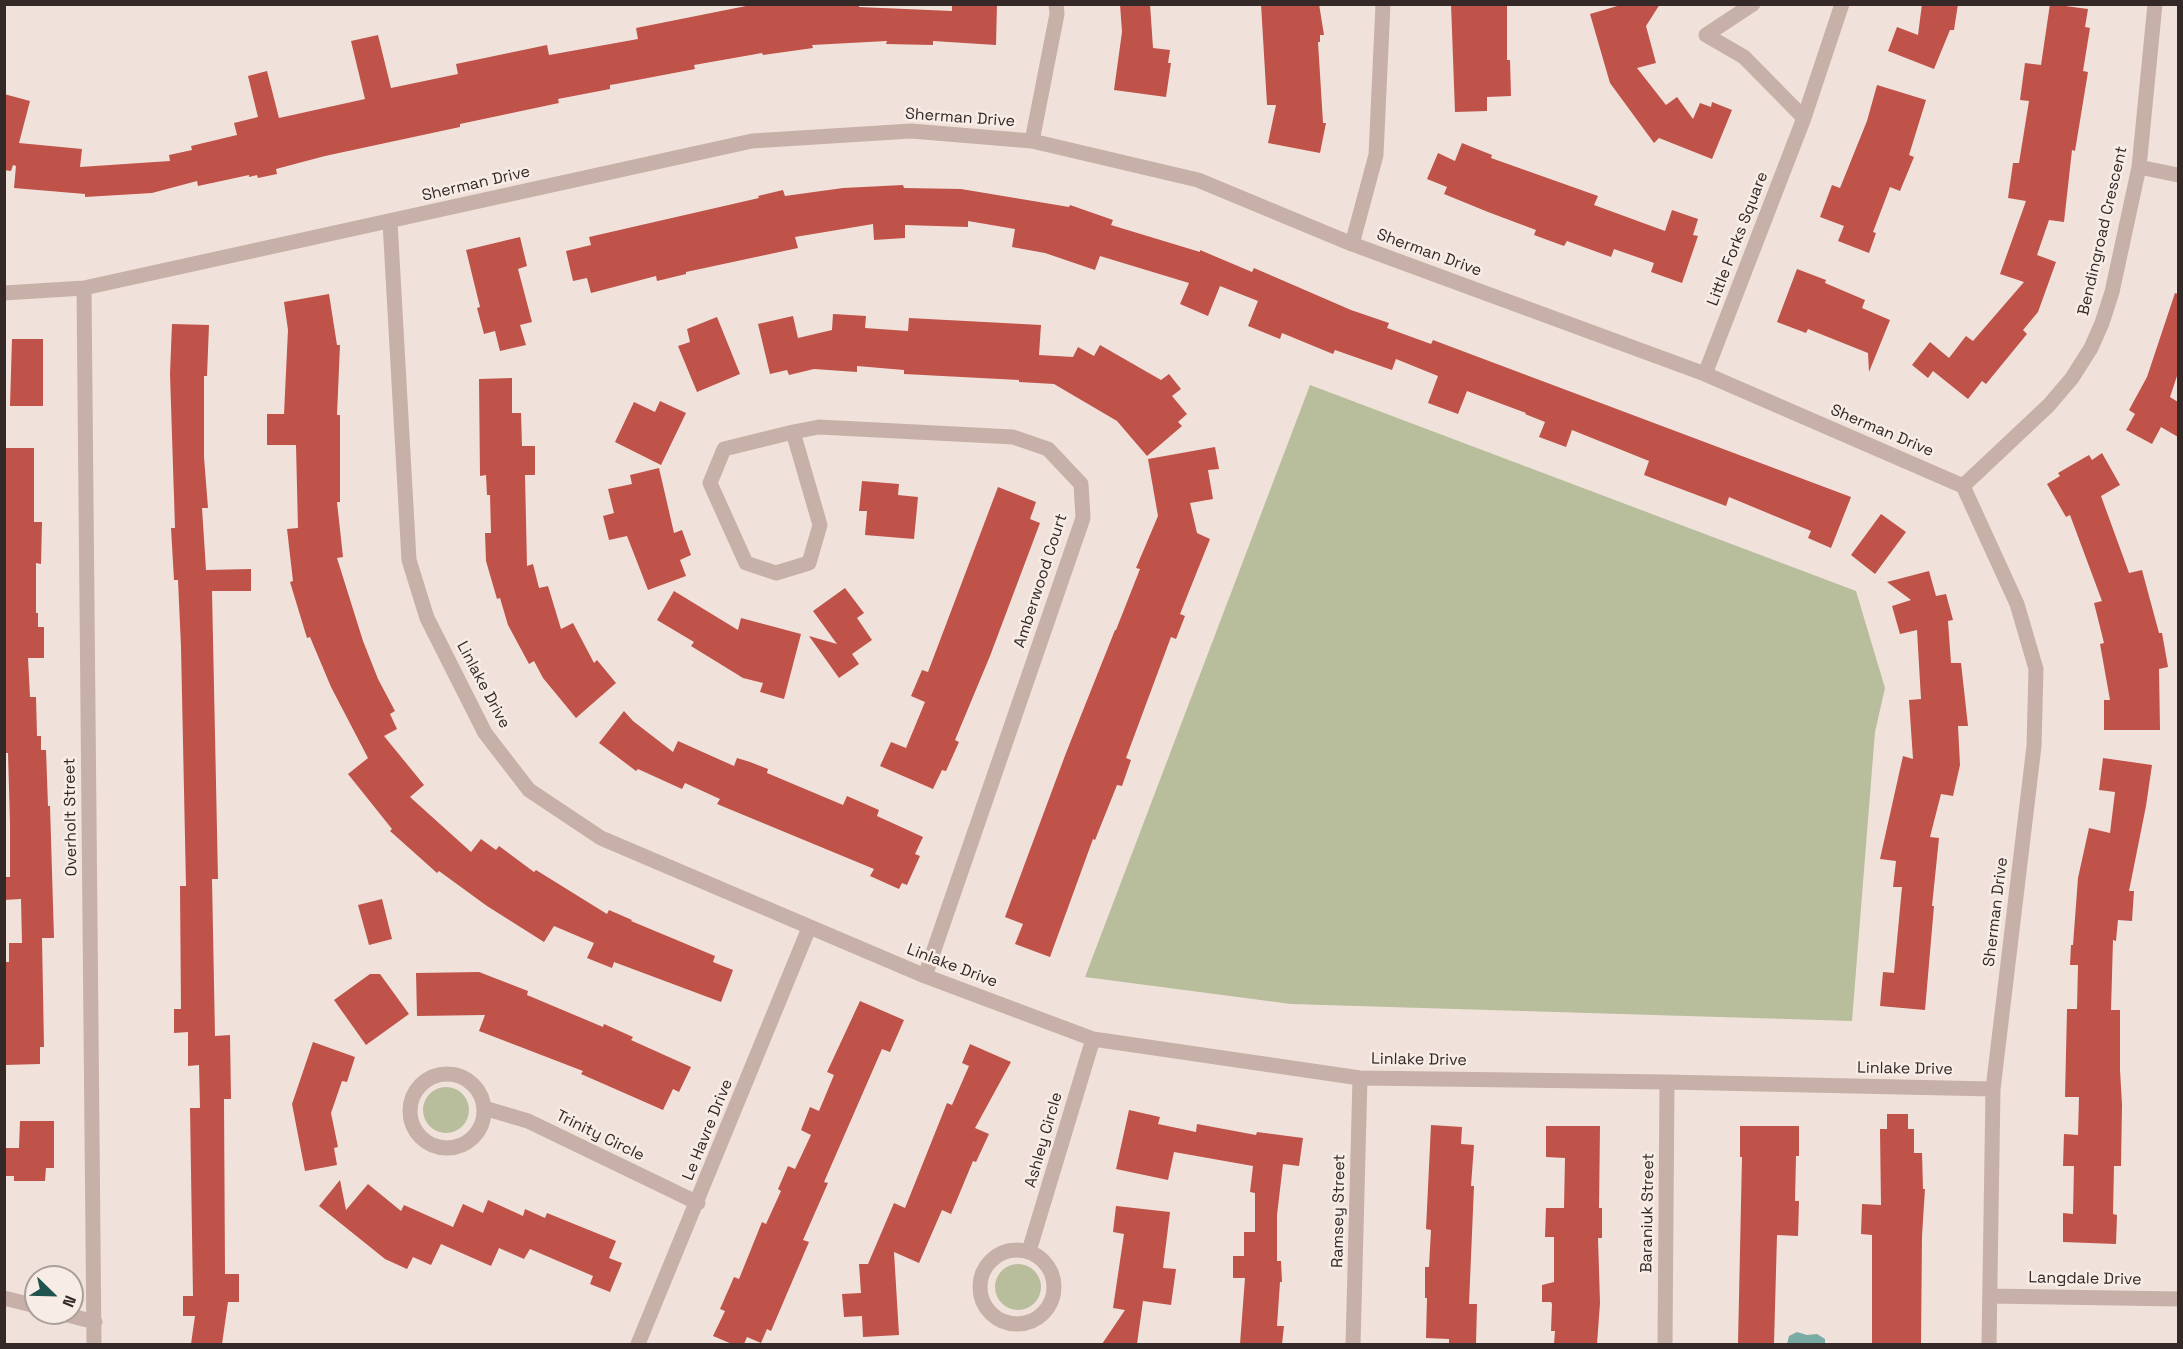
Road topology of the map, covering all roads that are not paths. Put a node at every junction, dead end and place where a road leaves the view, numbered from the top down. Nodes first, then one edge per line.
1 (1056, 4) edge
2 (1383, 4) edge
3 (1753, 4) edge
4 (1842, 4) edge
5 (2156, 4) edge
6 (1804, 118) junction
7 (1032, 141) junction
8 (2139, 167) junction
9 (2178, 175) edge
10 (390, 222) junction
11 (1352, 244) junction
12 (84, 288) junction
13 (4, 293) edge
14 (1705, 374) junction
15 (793, 432) junction
16 (1963, 486) junction
17 (809, 927) junction
18 (926, 976) junction
19 (1093, 1039) junction
20 (1360, 1078) junction
21 (1667, 1082) junction
22 (1993, 1089) junction
23 (484, 1108) junction
24 (698, 1203) junction
25 (1029, 1251) junction
26 (1990, 1296) junction
27 (4, 1298) edge
28 (2178, 1299) edge
29 (24, 1303) edge
30 (84, 1319) edge
31 (95, 1322) junction
32 (94, 1344) edge
33 (638, 1344) edge
34 (1353, 1344) edge
35 (1665, 1344) edge
36 (1989, 1344) edge

1 - 7 street
2 - 11 street
3 - 6 street
4 - 6 street, Little Forks Square
5 - 8 street, Bendingroad Crescent
6 - 14 street, Little Forks Square
7 - 10 street, Sherman Drive
7 - 11 street, Sherman Drive
8 - 9 street
8 - 16 street, Bendingroad Crescent
10 - 12 street, Sherman Drive
10 - 17 street, Linlake Drive
11 - 14 street, Sherman Drive
12 - 13 street, Sherman Drive
12 - 31 street, Overholt Street
14 - 16 street, Sherman Drive
15 - 15 street, Amberwood Court
15 - 18 street, Amberwood Court
16 - 22 street, Sherman Drive
17 - 18 street, Linlake Drive
17 - 24 street, Le Havre Drive
18 - 19 street, Linlake Drive
19 - 20 street, Linlake Drive
19 - 25 street, Ashley Circle
20 - 21 street, Linlake Drive
20 - 34 street, Ramsey Street
21 - 22 street, Linlake Drive
21 - 35 street, Baraniuk Street
22 - 26 street, Sherman Drive
23 - 23 street
23 - 24 street, Trinity Circle
24 - 33 street, Le Havre Drive
25 - 25 street
26 - 28 street, Langdale Drive
26 - 36 street, Sherman Drive
27 - 29 street
30 - 31 street
31 - 32 street, Overholt Street

